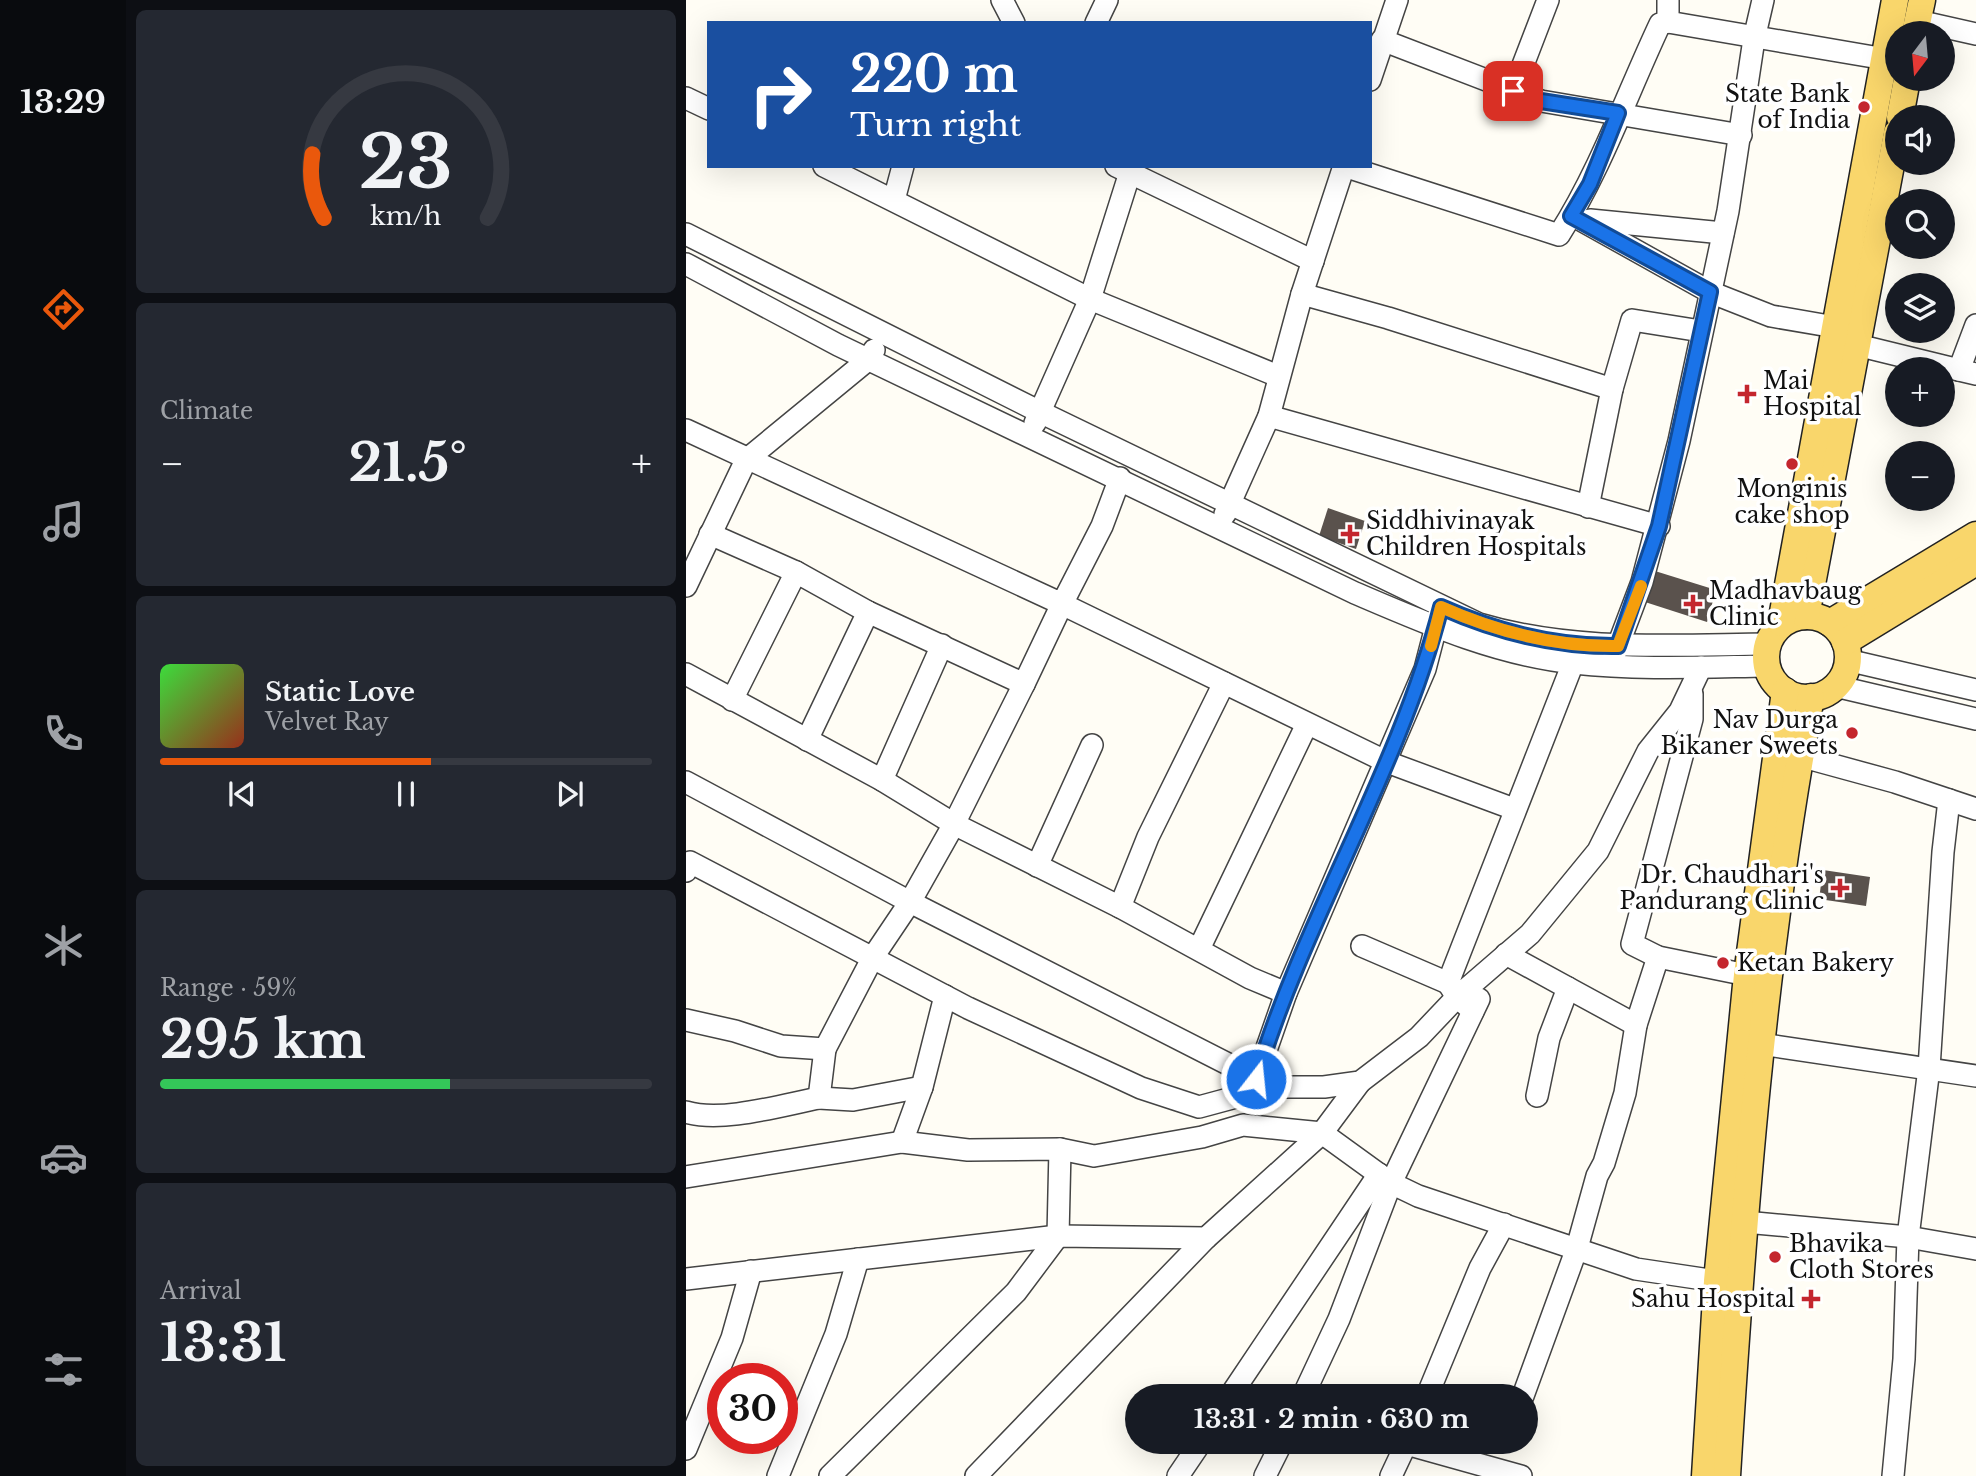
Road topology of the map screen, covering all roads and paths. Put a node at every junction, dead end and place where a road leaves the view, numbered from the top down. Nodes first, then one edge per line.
1 (1003, 0) edge
2 (1107, 0) edge
3 (1397, 0) edge
4 (1548, 0) edge
5 (1668, 0) edge
6 (1763, 0) edge
7 (1895, 0) edge
8 (1918, 18) edge
9 (1013, 21) edge
10 (1097, 21) edge
11 (1894, 21) edge
12 (1668, 22) junction
13 (1976, 34) edge
14 (1754, 39) junction
15 (1382, 40) junction
16 (1885, 59) edge
17 (1372, 73) edge
18 (1885, 89) edge
19 (1513, 91) junction
20 (686, 98) edge
21 (707, 108) edge
22 (1618, 113) junction
23 (1741, 135) junction
24 (828, 168) edge
25 (902, 168) edge
26 (1343, 168) edge
27 (1350, 168) edge
28 (1126, 169) edge
29 (1889, 175) edge
30 (894, 200) junction
31 (1576, 218) junction
32 (1723, 233) junction
33 (686, 234) edge
34 (1312, 261) junction
35 (686, 264) edge
36 (1710, 292) junction
37 (1302, 294) junction
38 (1090, 299) junction
39 (1976, 325) edge
40 (1835, 327) junction
41 (1701, 331) junction
42 (883, 332) junction
43 (1857, 345) junction
44 (869, 359) junction
45 (1968, 372) edge
46 (1278, 376) junction
47 (1612, 389) junction
48 (1041, 412) junction
49 (1269, 416) junction
50 (688, 432) edge
51 (1030, 435) junction
52 (746, 460) junction
53 (1120, 478) junction
54 (1230, 503) junction
55 (1588, 507) junction
56 (1220, 526) junction
57 (1659, 526) junction
58 (710, 534) junction
59 (1976, 535) edge
60 (1976, 562) edge
61 (796, 572) junction
62 (686, 586) edge
63 (1062, 604) junction
64 (868, 612) junction
65 (1438, 617) junction
66 (1832, 635) junction
67 (942, 645) junction
68 (1771, 645) junction
69 (1614, 655) junction
70 (1573, 663) junction
71 (686, 674) edge
72 (1697, 676) junction
73 (1224, 683) junction
74 (1024, 684) junction
75 (1836, 686) junction
76 (1976, 690) edge
77 (1785, 691) junction
78 (1811, 697) junction
79 (732, 700) junction
80 (1976, 719) edge
81 (1307, 724) junction
82 (807, 740) junction
83 (1091, 745) dead end
84 (1800, 756) junction
85 (1387, 762) junction
86 (882, 780) junction
87 (686, 782) edge
88 (1949, 800) junction
89 (1514, 809) junction
90 (1976, 809) edge
91 (954, 824) junction
92 (1037, 866) junction
93 (686, 871) edge
94 (910, 902) junction
95 (1120, 907) junction
96 (1363, 946) dead end
97 (1199, 949) junction
98 (873, 957) junction
99 (1658, 957) junction
100 (1501, 958) junction
101 (1746, 975) junction
102 (1568, 988) junction
103 (1286, 993) junction
104 (945, 996) junction
105 (1459, 997) junction
106 (686, 1020) edge
107 (1636, 1025) junction
108 (1761, 1044) junction
109 (825, 1049) junction
110 (1929, 1068) junction
111 (1976, 1076) edge
112 (1360, 1082) junction
113 (1257, 1086) junction
114 (922, 1087) junction
115 (1537, 1096) dead end
116 (819, 1098) junction
117 (686, 1112) edge
118 (1322, 1133) junction
119 (902, 1142) junction
120 (1060, 1149) junction
121 (686, 1177) edge
122 (1385, 1179) junction
123 (1377, 1220) junction
124 (1745, 1223) junction
125 (1504, 1224) junction
126 (1343, 1230) junction
127 (1058, 1236) junction
128 (1908, 1237) junction
129 (1206, 1238) junction
130 (1577, 1248) junction
131 (1976, 1249) edge
132 (858, 1259) junction
133 (751, 1271) junction
134 (686, 1279) edge
135 (1728, 1283) junction
136 (1238, 1384) edge
137 (1309, 1384) edge
138 (1432, 1384) edge
139 (1527, 1384) edge
140 (686, 1449) edge
141 (1192, 1454) edge
142 (1276, 1454) edge
143 (1401, 1454) edge
144 (1444, 1454) edge
145 (987, 1472) edge
146 (778, 1476) edge
147 (830, 1476) edge
148 (1178, 1476) edge
149 (1265, 1476) edge
150 (1391, 1476) edge
151 (1521, 1476) edge
152 (1704, 1476) edge
153 (1727, 1476) edge
154 (1893, 1476) edge

1 - 9 street
2 - 10 street
3 - 15 street
4 - 19 street
5 - 12 street
6 - 14 street
7 - 11 main road
8 - 13 street
12 - 14 street
12 - 22 street
14 - 16 street
14 - 23 street
15 - 17 street
15 - 19 street
18 - 40 main road
19 - 22 street
20 - 21 street
22 - 23 street
22 - 31 street
23 - 32 street
24 - 30 street
25 - 30 street
26 - 34 street
27 - 31 street
28 - 34 street
28 - 38 street
29 - 43 main road
30 - 38 street
31 - 32 street
31 - 36 street
32 - 36 street
33 - 42 street
34 - 37 street
35 - 44 street
36 - 40 street
36 - 41 street
37 - 46 street
37 - 47 street
38 - 46 street
38 - 48 street
39 - 45 street
40 - 68 main road
41 - 47 street
41 - 57 street
42 - 44 street
42 - 48 street
43 - 45 street
43 - 66 main road
44 - 51 street
44 - 52 street
46 - 49 street
47 - 55 street
48 - 51 street
48 - 54 street
49 - 54 street
49 - 55 street
50 - 52 street
51 - 53 street
52 - 58 street
52 - 63 street
53 - 56 street
53 - 63 street
54 - 56 street
54 - 65 street
55 - 57 street
56 - 65 street
57 - 69 street
58 - 61 street
58 - 62 street
59 - 66 main road
60 - 66 main road
61 - 64 street
61 - 79 street
63 - 73 street
63 - 74 street
64 - 67 street
64 - 82 street
65 - 69 street
65 - 70 street
65 - 85 street
66 - 68 main road
66 - 75 main road
66 - 76 street
67 - 74 street
67 - 86 street
68 - 69 street
68 - 72 street
68 - 77 main road
69 - 70 street
69 - 72 street
70 - 89 street
71 - 79 street
72 - 99 street
72 - 100 street
73 - 81 street
73 - 95 street
74 - 91 street
75 - 78 main road
75 - 80 street
77 - 78 main road
77 - 101 main road
78 - 84 main road
79 - 82 street
81 - 85 street
81 - 97 street
82 - 86 street
83 - 92 street
84 - 88 street
84 - 108 main road
85 - 89 street
85 - 103 street
86 - 91 street
87 - 94 street
88 - 90 street
88 - 110 street
89 - 105 street
91 - 92 street
91 - 94 street
92 - 95 street
93 - 98 street
94 - 98 street
94 - 113 street
95 - 97 street
96 - 105 street
97 - 103 street
98 - 104 street
98 - 109 street
99 - 101 street
99 - 107 street
100 - 102 street
100 - 105 street
101 - 135 main road
102 - 107 street
102 - 115 street
103 - 113 street
104 - 113 street
104 - 114 street
105 - 112 street
105 - 122 street
106 - 109 street
107 - 130 street
108 - 110 street
108 - 124 main road
109 - 116 street
110 - 111 street
110 - 128 street
112 - 113 street
112 - 118 street
114 - 116 street
114 - 119 street
116 - 117 street
118 - 120 street
118 - 122 street
118 - 129 street
119 - 120 street
119 - 121 street
120 - 127 street
122 - 123 street
122 - 125 street
122 - 126 street
123 - 126 street
123 - 137 street
124 - 128 street
124 - 135 main road
125 - 130 street
125 - 138 street
126 - 136 street
127 - 129 street
127 - 132 street
127 - 147 street
128 - 131 street
128 - 154 street
129 - 145 street
130 - 135 street
130 - 139 street
132 - 133 street
132 - 146 street
133 - 134 street
133 - 140 street
135 - 152 main road
135 - 153 main road
141 - 148 street
142 - 149 street
143 - 150 street
144 - 151 street

